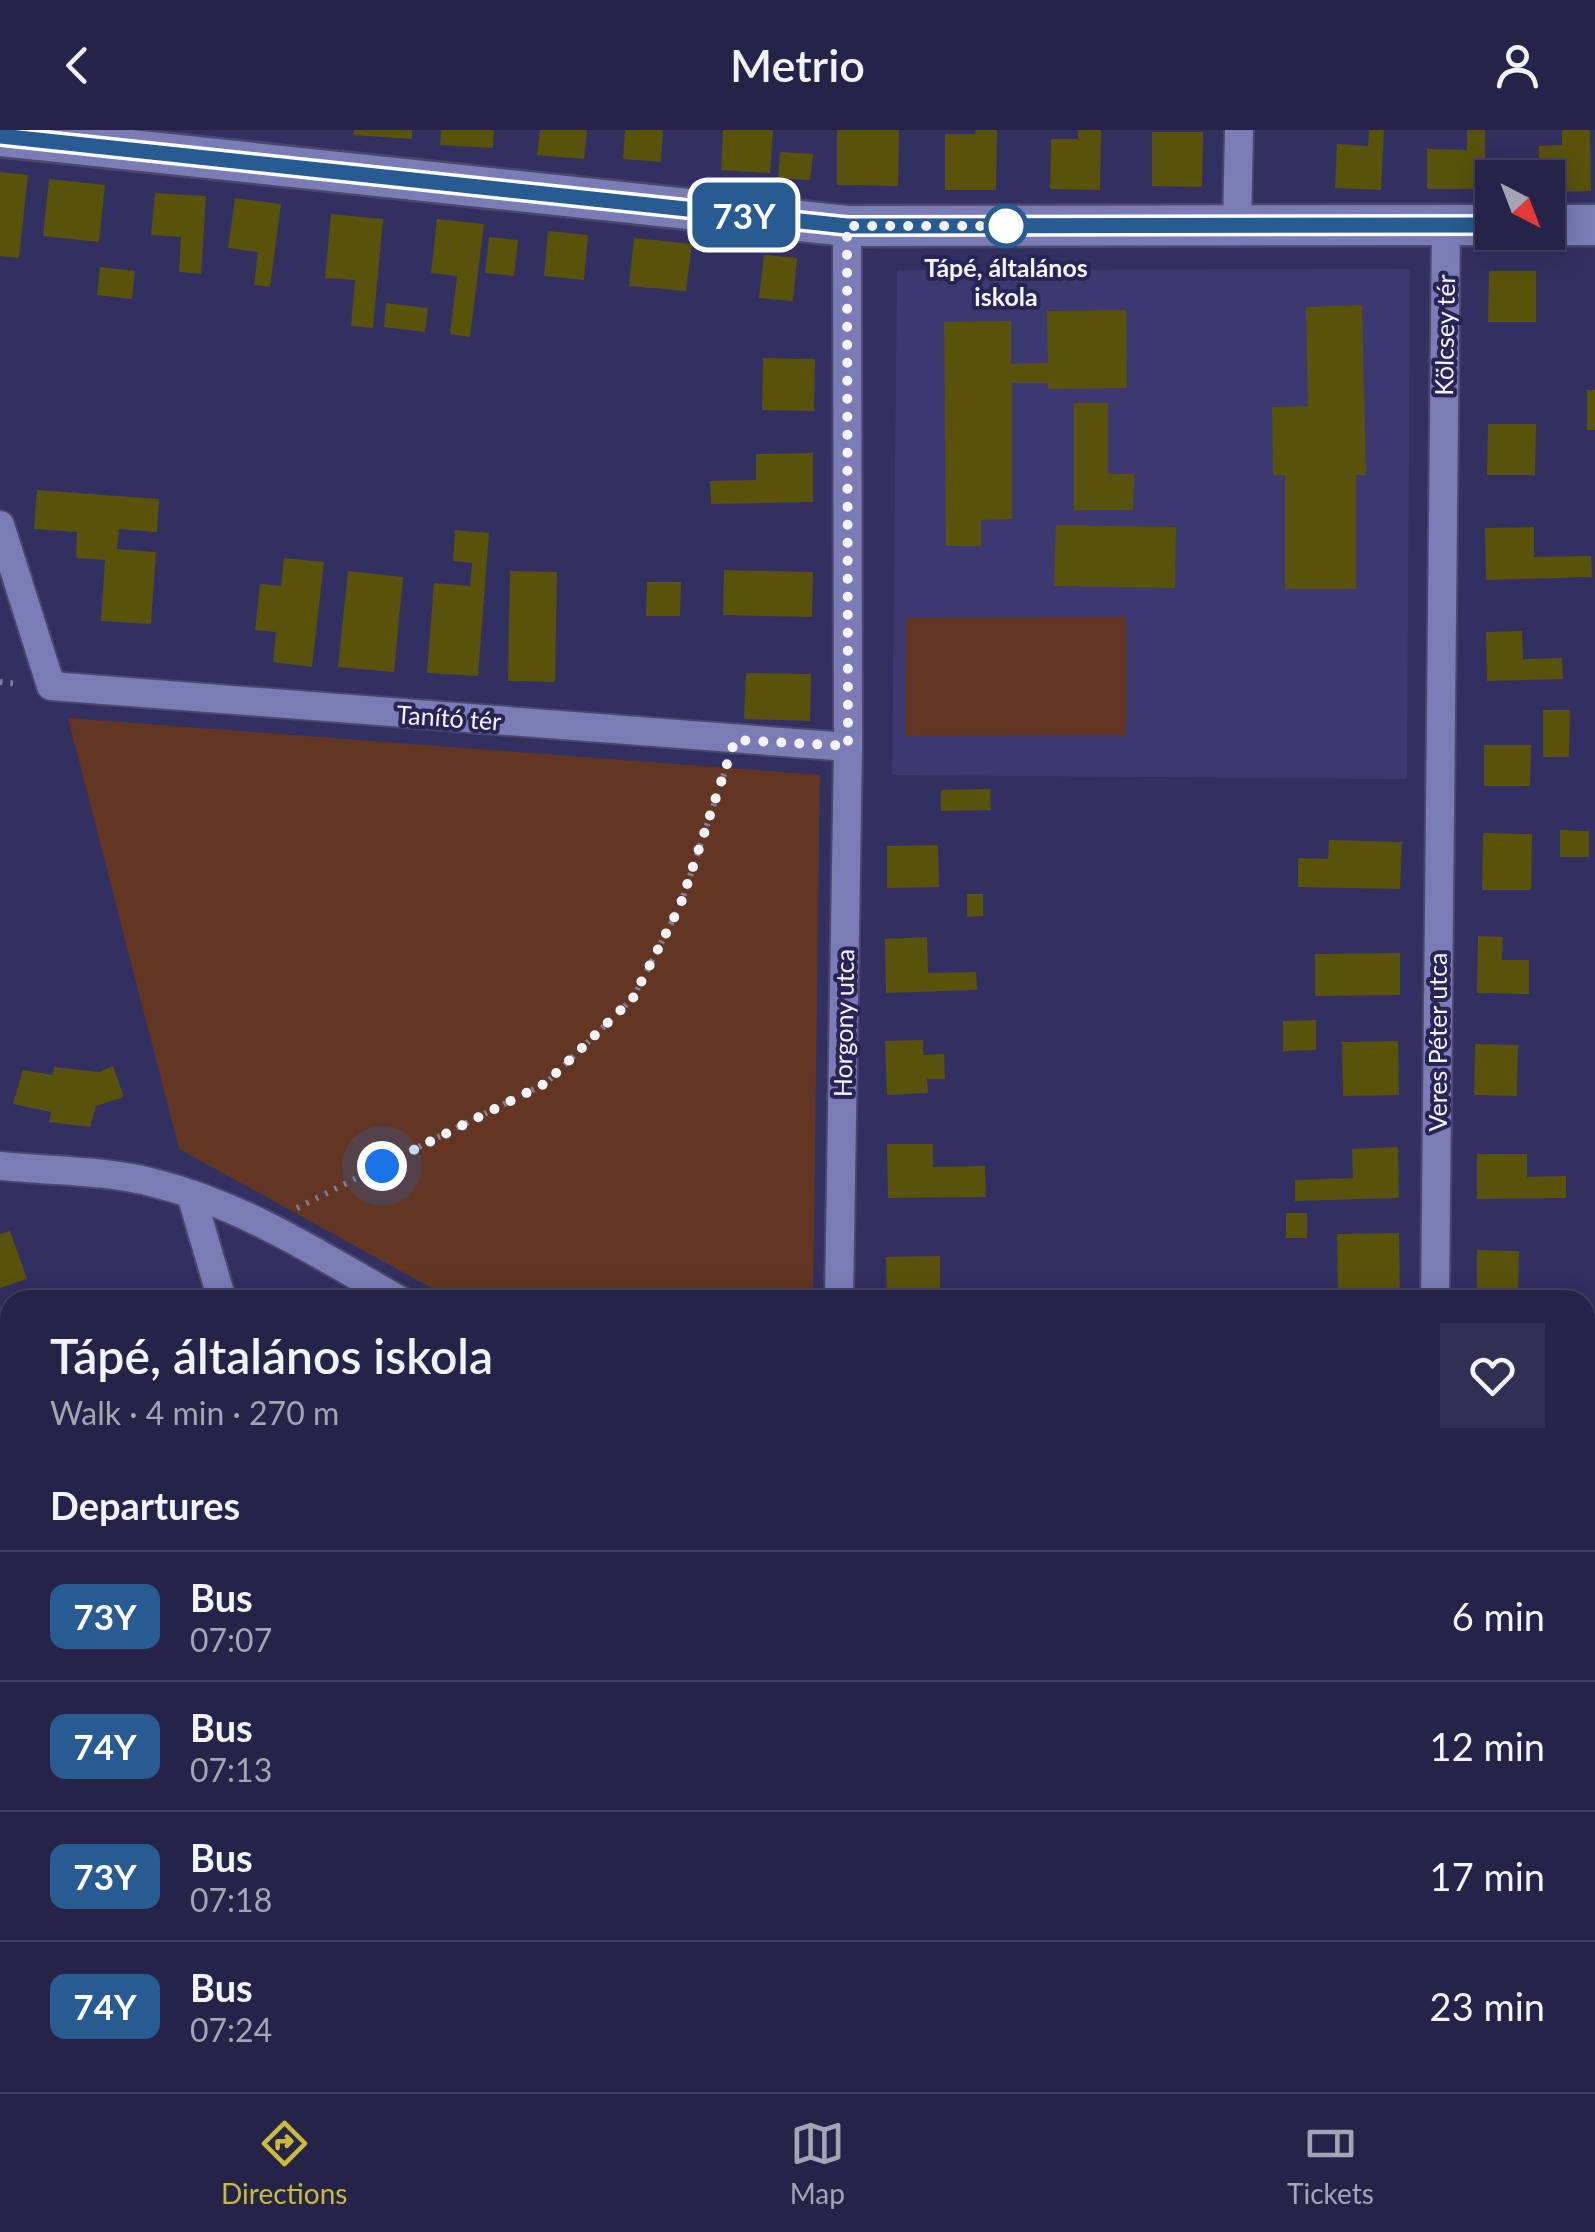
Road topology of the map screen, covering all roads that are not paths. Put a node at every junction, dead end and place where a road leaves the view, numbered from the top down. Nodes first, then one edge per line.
1 (1239, 130) edge
2 (0, 136) edge
3 (1237, 225) junction
4 (1446, 225) junction
5 (1475, 225) edge
6 (1565, 225) edge
7 (1595, 225) edge
8 (847, 226) junction
9 (0, 525) edge
10 (848, 746) junction
11 (1439, 785) joint
12 (0, 1166) edge
13 (191, 1194) junction
14 (219, 1290) edge
15 (381, 1290) edge
16 (839, 1290) edge
17 (1435, 1290) edge

1 - 3 street
2 - 8 street
3 - 4 street
3 - 8 street
4 - 5 street
4 - 11 street, Kölcsey tér
6 - 7 street
8 - 10 street
9 - 10 street, Tanító tér
10 - 16 street, Horgony utca
11 - 17 street, Veres Péter utca
12 - 13 street
13 - 14 street
13 - 15 street

